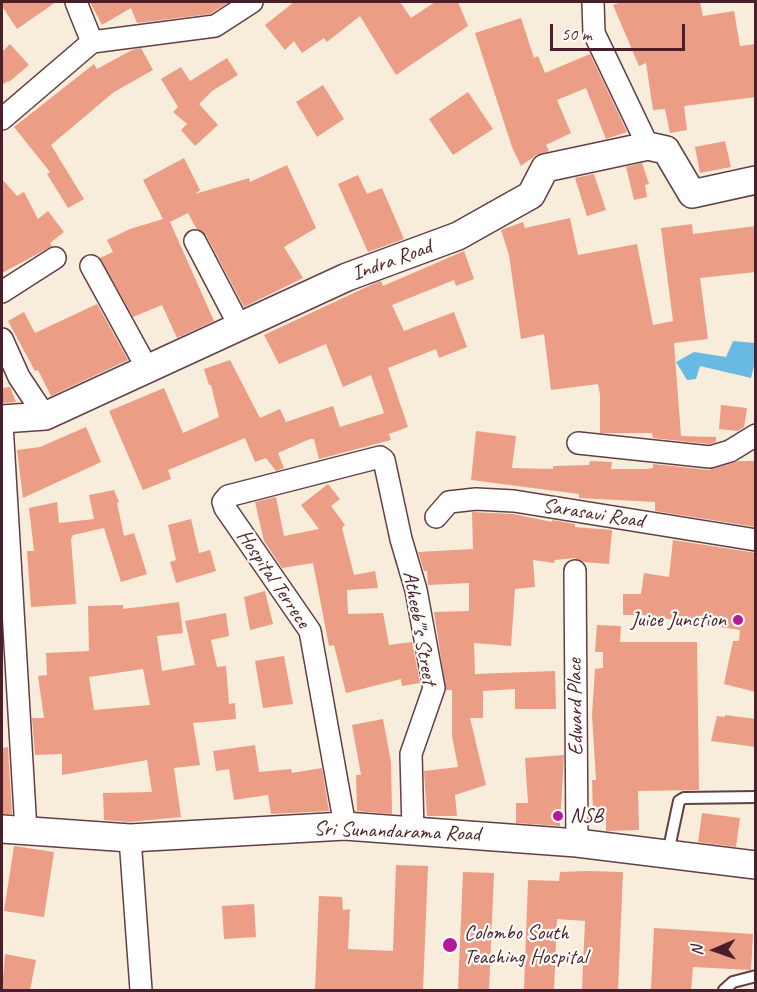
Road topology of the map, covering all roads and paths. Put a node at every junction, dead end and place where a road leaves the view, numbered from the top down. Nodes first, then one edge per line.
1 (76, 2) edge
2 (252, 2) edge
3 (593, 2) edge
4 (92, 42) junction
5 (2, 119) edge
6 (648, 146) junction
7 (756, 180) edge
8 (195, 241) dead end
9 (55, 258) dead end
10 (91, 266) dead end
11 (2, 292) edge
12 (239, 325) junction
13 (2, 339) edge
14 (148, 370) junction
15 (45, 416) junction
16 (2, 421) edge
17 (756, 435) edge
18 (579, 443) dead end
19 (384, 460) joint
20 (436, 517) dead end
21 (756, 540) edge
22 (574, 571) dead end
23 (756, 797) edge
24 (345, 826) junction
25 (8, 831) edge
26 (413, 831) junction
27 (130, 838) junction
28 (578, 843) junction
29 (668, 854) junction
30 (756, 865) edge
31 (756, 976) edge
32 (141, 990) edge
33 (723, 990) edge

1 - 4 street
2 - 4 street
3 - 6 street
4 - 5 street
6 - 7 street
6 - 12 street, Indra Road
8 - 12 street
9 - 11 street
10 - 14 street
12 - 14 street, Indra Road
13 - 15 street
14 - 15 street, Indra Road
15 - 16 street, Indra Road
16 - 25 street
17 - 18 street
19 - 24 street, Hospital Terrece
19 - 26 street, Atheeb'''s Street
20 - 21 street, Sarasavi Road
22 - 28 street, Edward Place
23 - 29 lane
24 - 26 street, Sri Sunandarama Road
24 - 27 street, Sri Sunandarama Road
25 - 27 street, Sri Sunandarama Road
26 - 28 street, Sri Sunandarama Road
27 - 32 street
28 - 29 street, Sri Sunandarama Road
29 - 30 street, Sri Sunandarama Road
31 - 33 lane

